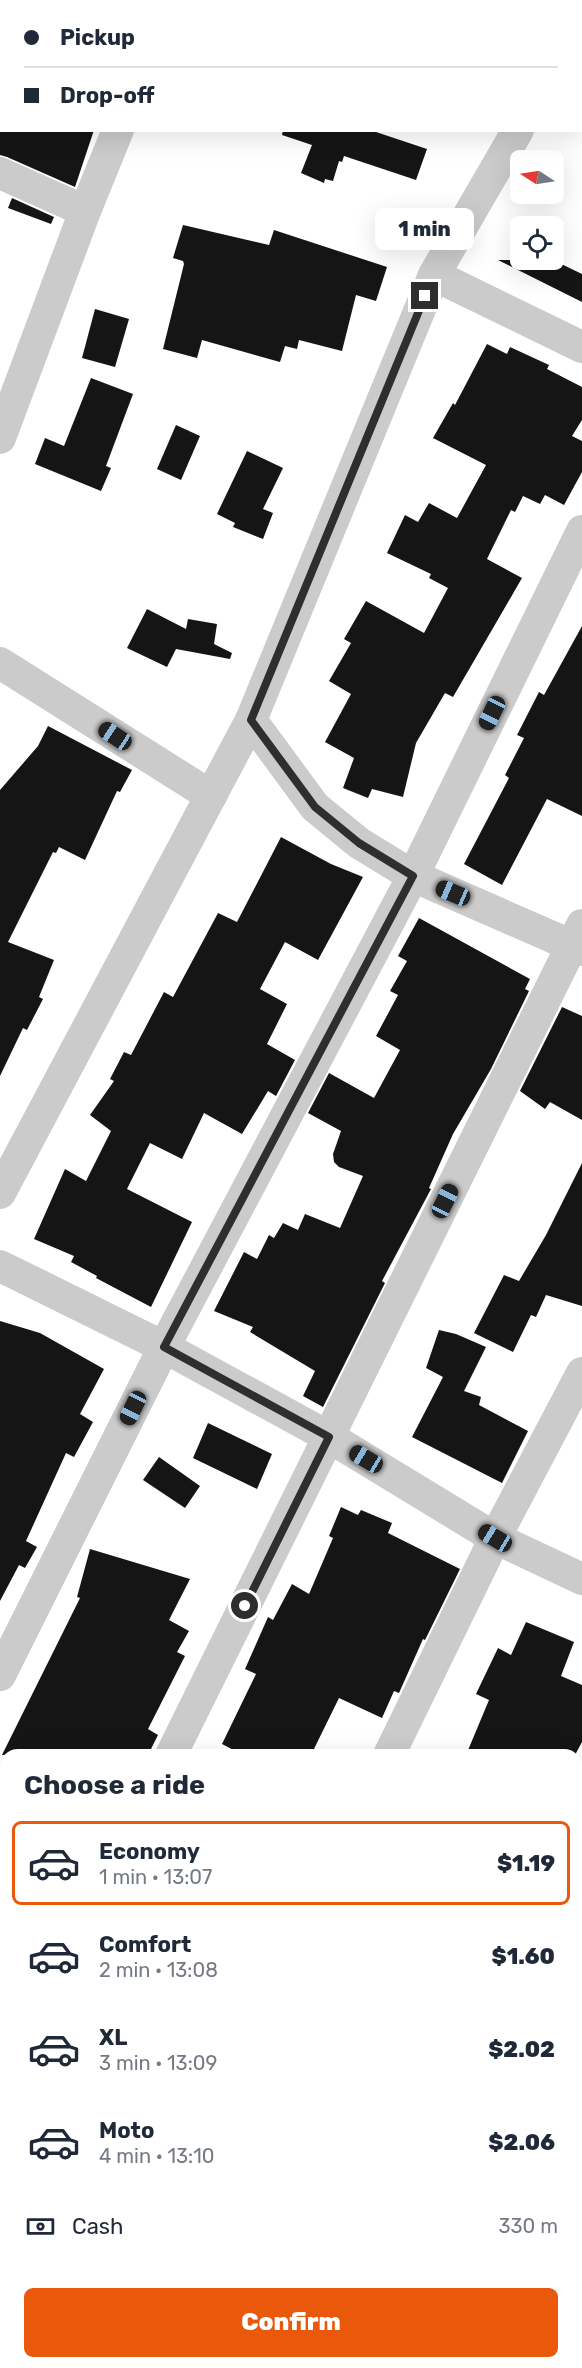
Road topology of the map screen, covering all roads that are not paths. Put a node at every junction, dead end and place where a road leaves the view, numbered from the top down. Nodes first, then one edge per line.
1 (117, 132) edge
2 (517, 132) edge
3 (0, 173) edge
4 (85, 211) junction
5 (434, 275) junction
6 (582, 347) edge
7 (0, 438) edge
8 (582, 531) edge
9 (0, 663) edge
10 (251, 720) junction
11 (211, 796) junction
12 (413, 876) junction
13 (579, 940) edge
14 (0, 1193) edge
15 (0, 1266) edge
16 (164, 1347) junction
17 (582, 1372) edge
18 (329, 1437) junction
19 (495, 1538) junction
20 (582, 1579) edge
21 (0, 1675) edge
22 (174, 1749) edge
23 (392, 1749) edge

1 - 4 street
2 - 5 street
3 - 4 street
4 - 7 street
5 - 6 street
5 - 10 street
8 - 12 street
9 - 11 street
10 - 11 street
10 - 12 street
11 - 14 street
12 - 13 street
12 - 16 street
13 - 18 street
15 - 16 street
16 - 18 street
16 - 21 street
17 - 19 street
18 - 19 street
18 - 22 street
19 - 20 street
19 - 23 street

